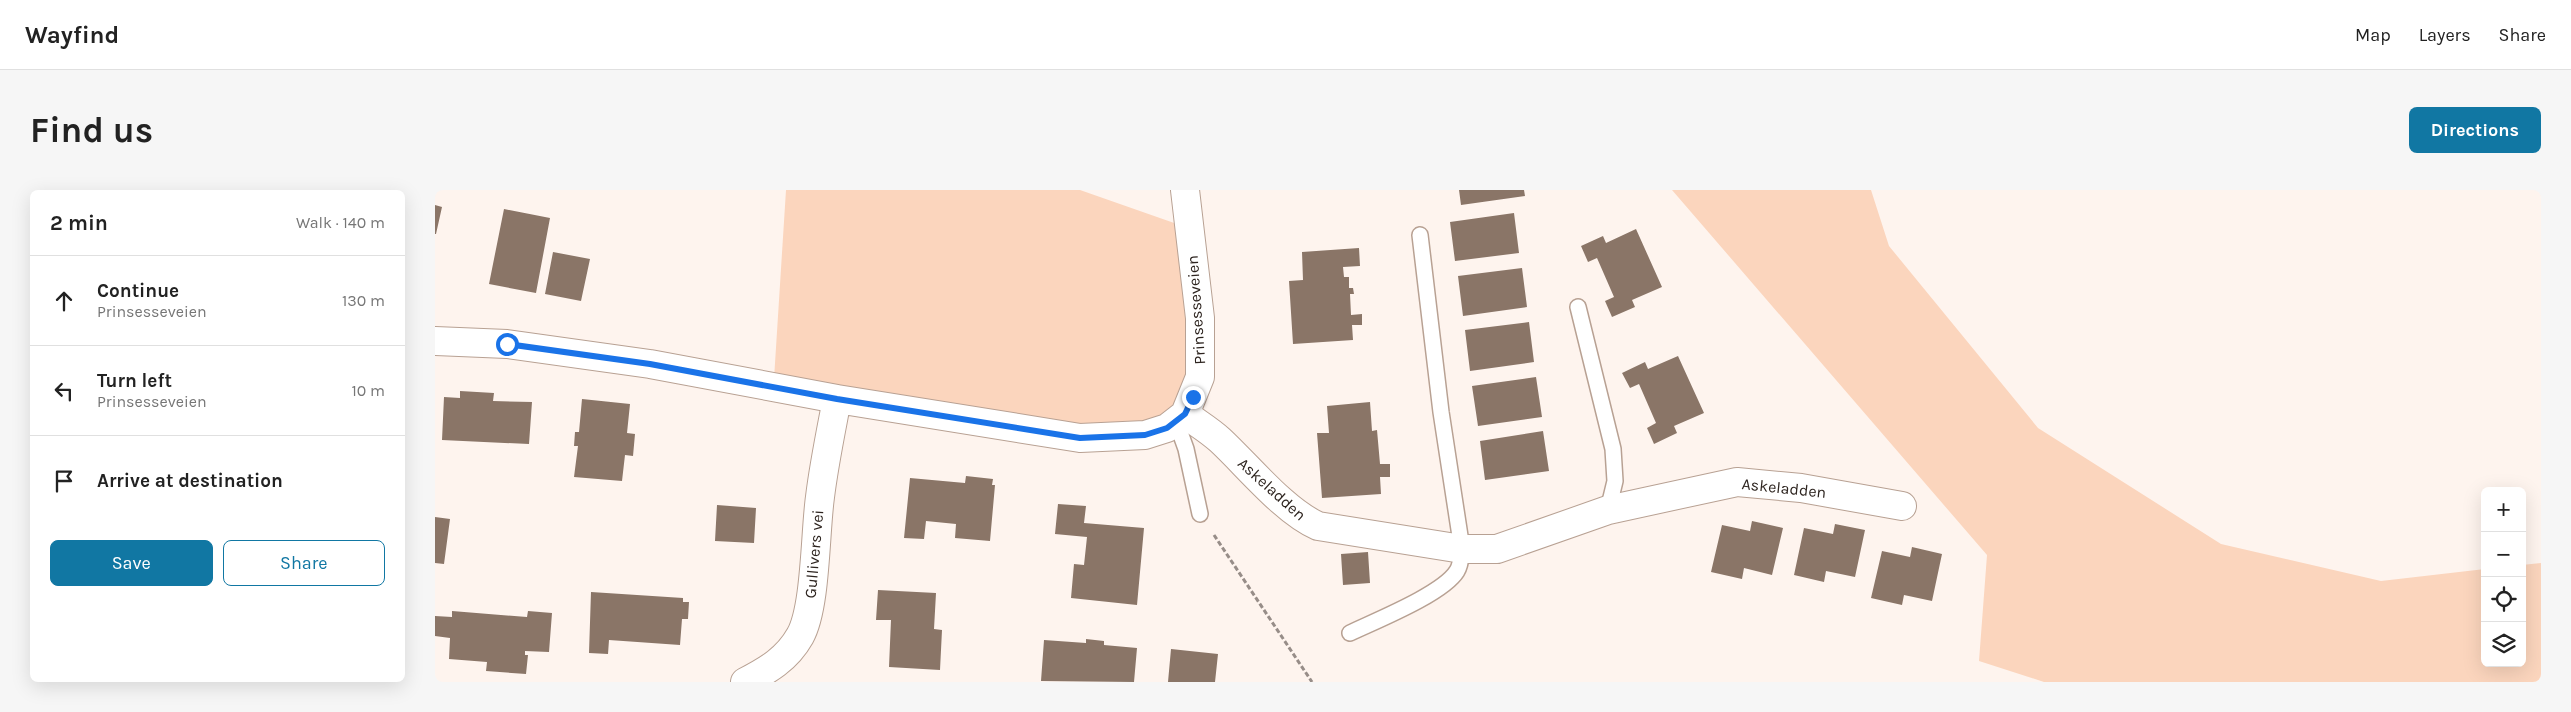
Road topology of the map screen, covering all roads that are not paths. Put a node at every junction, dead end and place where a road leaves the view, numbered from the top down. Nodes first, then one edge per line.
1 (1185, 190) edge
2 (1420, 235) dead end
3 (1578, 307) dead end
4 (435, 341) edge
5 (837, 399) junction
6 (1181, 418) junction
7 (1902, 506) dead end
8 (1609, 510) junction
9 (1200, 514) road end
10 (1462, 549) junction
11 (1350, 632) dead end
12 (745, 682) edge

1 - 6 street, Prinsesseveien
2 - 10 lane
3 - 8 lane
4 - 5 street
5 - 6 street
5 - 12 street, Gullivers vei
6 - 9 lane
6 - 10 street, Askeladden
7 - 8 street, Askeladden
8 - 10 street, Askeladden
10 - 11 lane

